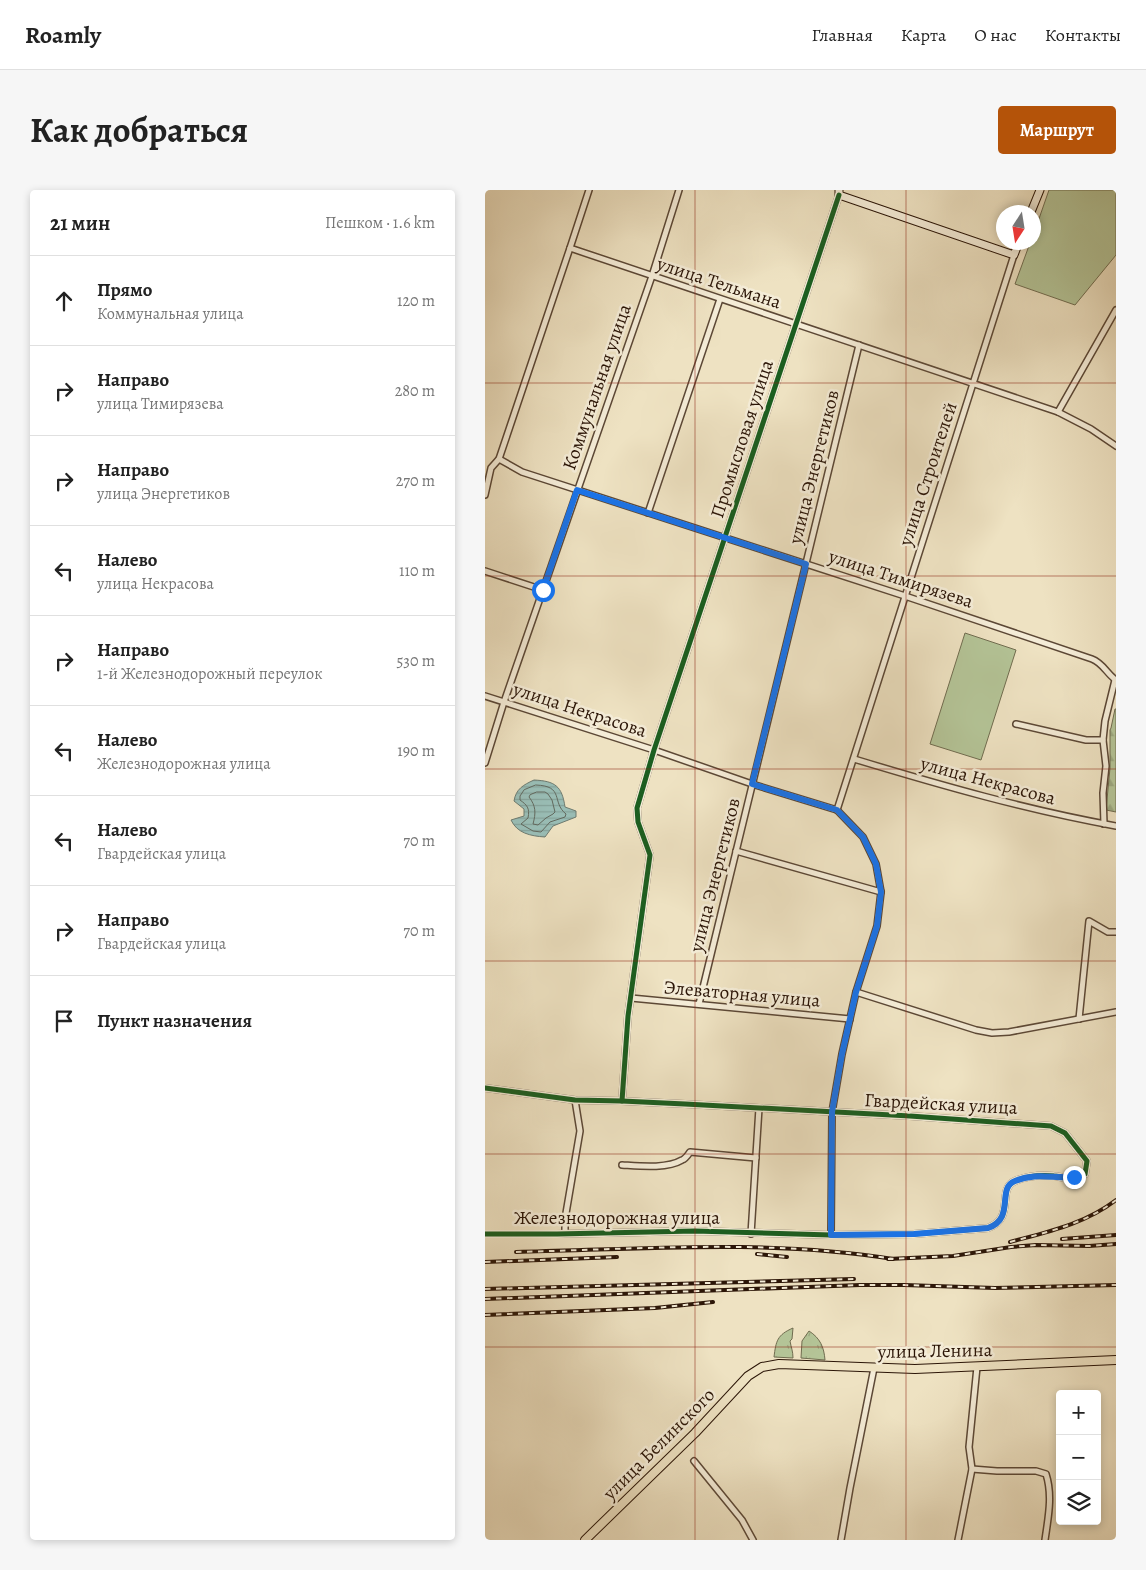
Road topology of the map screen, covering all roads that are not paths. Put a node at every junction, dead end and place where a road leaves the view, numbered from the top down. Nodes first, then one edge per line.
1 (589, 190) edge
2 (679, 190) edge
3 (1039, 190) edge
4 (839, 193) edge
5 (1034, 205) edge
6 (570, 248) junction
7 (1016, 250) edge
8 (1014, 255) junction
9 (652, 276) junction
10 (720, 298) junction
11 (1116, 310) edge
12 (796, 324) junction
13 (859, 345) junction
14 (973, 383) junction
15 (1058, 412) junction
16 (1116, 446) edge
17 (499, 459) junction
18 (577, 490) junction
19 (485, 495) edge
20 (648, 513) junction
21 (725, 538) junction
22 (806, 564) junction
23 (485, 571) edge
24 (543, 590) junction
25 (905, 596) junction
26 (1115, 680) edge
27 (485, 696) edge
28 (504, 702) junction
29 (1016, 724) dead end
30 (1103, 740) junction
31 (654, 750) junction
32 (854, 759) junction
33 (485, 764) edge
34 (752, 784) junction
35 (837, 810) junction
36 (1104, 824) junction
37 (1116, 826) edge
38 (736, 851) junction
39 (881, 892) junction
40 (1116, 932) edge
41 (856, 992) junction
42 (631, 998) junction
43 (699, 1004) junction
44 (1116, 1012) edge
45 (850, 1019) junction
46 (1079, 1019) junction
47 (485, 1088) edge
48 (575, 1100) junction
49 (622, 1101) junction
50 (759, 1108) junction
51 (832, 1112) junction
52 (756, 1158) junction
53 (622, 1165) dead end
54 (988, 1228) joint
55 (485, 1234) edge
56 (565, 1234) junction
57 (751, 1234) junction
58 (831, 1235) junction
59 (1116, 1360) edge
60 (977, 1367) junction
61 (874, 1368) junction
62 (755, 1370) joint
63 (695, 1461) dead end
64 (972, 1469) junction
65 (585, 1540) edge
66 (753, 1540) edge
67 (841, 1540) edge
68 (958, 1540) edge
69 (1045, 1540) edge

1 - 6 street
2 - 9 street, Коммунальная улица
3 - 5 main road
4 - 8 main road
4 - 12 street, Промысловая улица
6 - 9 street, улица Тельмана
6 - 17 street
7 - 8 main road
8 - 14 street, улица Строителей
9 - 10 street, улица Тельмана
9 - 18 street, Коммунальная улица
10 - 12 street, улица Тельмана
10 - 20 street
11 - 15 street
12 - 13 street, улица Тельмана
12 - 21 street, Промысловая улица
13 - 14 street, улица Тельмана
13 - 22 street, улица Энергетиков
14 - 15 street, улица Тельмана
14 - 25 street, улица Строителей
15 - 16 street
17 - 18 street, улица Тимирязева
17 - 19 street
18 - 20 street, улица Тимирязева
18 - 24 street, Коммунальная улица
20 - 21 street, улица Тимирязева
21 - 22 street, улица Тимирязева
21 - 31 street, Промысловая улица
22 - 25 street, улица Тимирязева
22 - 34 street, улица Энергетиков
23 - 24 street
24 - 28 street, Коммунальная улица
25 - 26 street, улица Тимирязева
25 - 32 street, улица Строителей
26 - 30 street
27 - 28 street, улица Некрасова
28 - 31 street, улица Некрасова
28 - 33 street, Коммунальная улица
29 - 30 street
30 - 36 street
31 - 34 street, улица Некрасова
31 - 42 street, Промысловая улица
32 - 35 street, улица Строителей
32 - 36 street, улица Некрасова
34 - 35 street, улица Некрасова
34 - 38 street, улица Энергетиков
35 - 39 street
36 - 37 street, улица Некрасова
38 - 39 street
38 - 43 street, улица Энергетиков
39 - 41 street
40 - 46 street
41 - 45 street
41 - 46 street
42 - 43 street, Элеваторная улица
42 - 49 street, Промысловая улица
43 - 45 street, Элеваторная улица
44 - 46 street
45 - 51 street
47 - 48 street, Гвардейская улица
48 - 49 street, Гвардейская улица
48 - 56 street
49 - 50 street, Гвардейская улица
50 - 51 street, Гвардейская улица
50 - 52 street
51 - 54 street, Гвардейская улица
51 - 58 street
52 - 53 street
52 - 57 street
54 - 58 street, Железнодорожная улица
55 - 56 street, Железнодорожная улица
56 - 57 street, Железнодорожная улица
57 - 58 street, Железнодорожная улица
59 - 60 main road, улица Ленина
60 - 61 main road, улица Ленина
60 - 64 street
61 - 62 main road, улица Ленина
61 - 67 street
62 - 65 main road, улица Белинского
63 - 66 street
64 - 68 street
64 - 69 street

